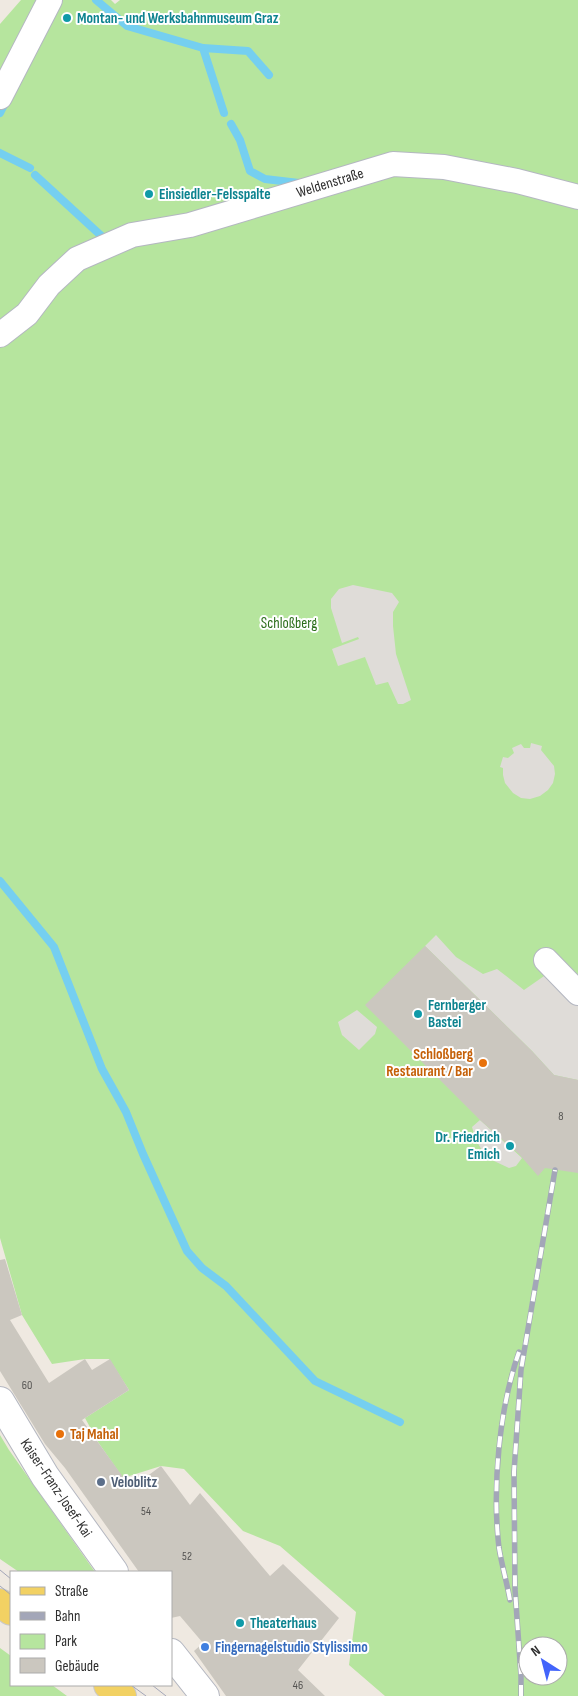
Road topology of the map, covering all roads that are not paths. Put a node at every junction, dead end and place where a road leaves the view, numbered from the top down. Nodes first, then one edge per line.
1 (50, 0) edge
2 (0, 97) edge
3 (578, 197) edge
4 (0, 335) edge
5 (546, 960) dead end
6 (578, 993) edge
7 (0, 1401) edge
8 (113, 1571) edge
9 (172, 1654) edge
10 (109, 1686) edge
11 (122, 1696) edge
12 (205, 1696) edge

1 - 2 street
3 - 4 street, Weldenstraße
5 - 6 street
7 - 8 street, Kaiser-Franz-Josef-Kai
9 - 12 street
10 - 11 main road

